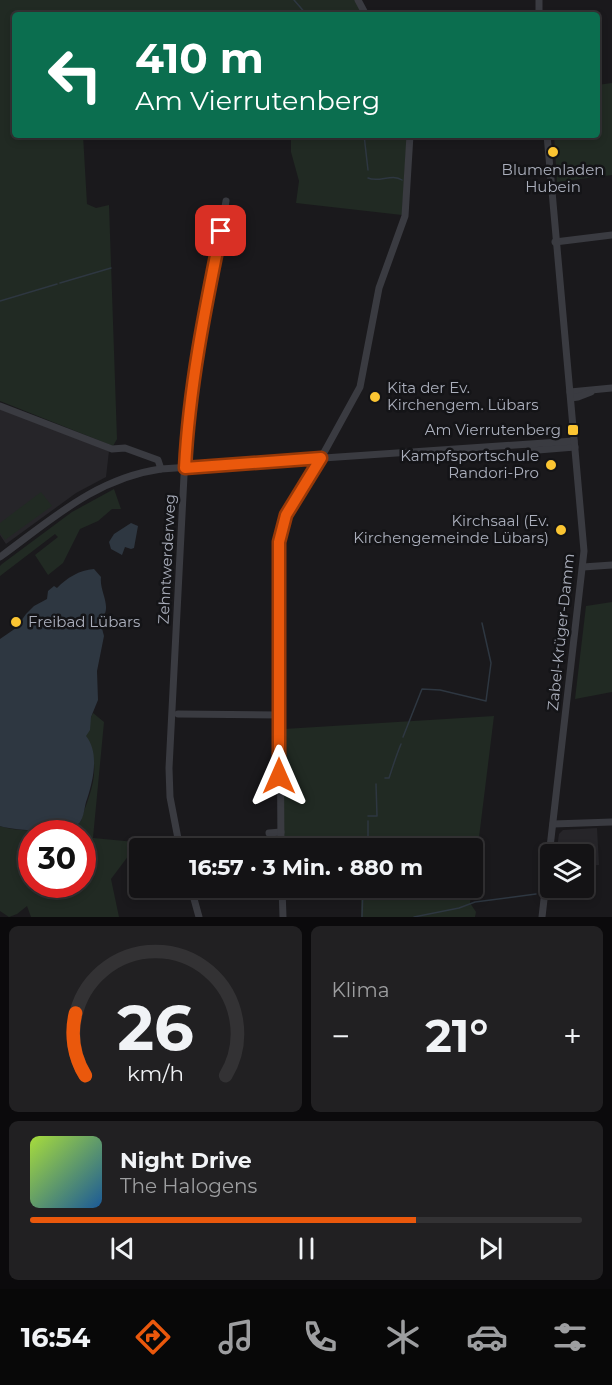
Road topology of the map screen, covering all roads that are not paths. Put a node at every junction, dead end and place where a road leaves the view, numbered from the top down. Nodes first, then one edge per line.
1 (410, 138) edge
2 (547, 138) edge
3 (226, 201) dead end
4 (612, 235) edge
5 (555, 242) junction
6 (612, 388) edge
7 (570, 395) junction
8 (0, 406) edge
9 (575, 444) junction
10 (321, 458) junction
11 (185, 468) junction
12 (160, 469) junction
13 (0, 557) edge
14 (612, 565) edge
15 (583, 567) junction
16 (178, 714) dead end
17 (279, 715) junction
18 (612, 822) edge
19 (553, 824) junction
20 (281, 832) junction
21 (269, 833) dead end
22 (178, 838) edge
23 (281, 838) edge
24 (194, 898) edge
25 (282, 898) edge
26 (199, 917) edge
27 (283, 917) edge
28 (542, 917) edge

1 - 10 street
2 - 5 street, Zabel-Krüger-Damm
3 - 11 street, Zehntwerderweg
4 - 5 street
5 - 7 street, Zabel-Krüger-Damm
6 - 7 street
7 - 9 street, Zabel-Krüger-Damm
8 - 12 street
9 - 10 street
9 - 15 street, Zabel-Krüger-Damm
10 - 11 street
10 - 17 street
11 - 12 street
11 - 22 street, Zehntwerderweg
12 - 13 street
14 - 15 street
15 - 19 street, Zabel-Krüger-Damm
16 - 17 street
17 - 20 street
18 - 19 street
19 - 28 street, Zabel-Krüger-Damm
20 - 21 street
20 - 23 street
24 - 26 street
25 - 27 street

